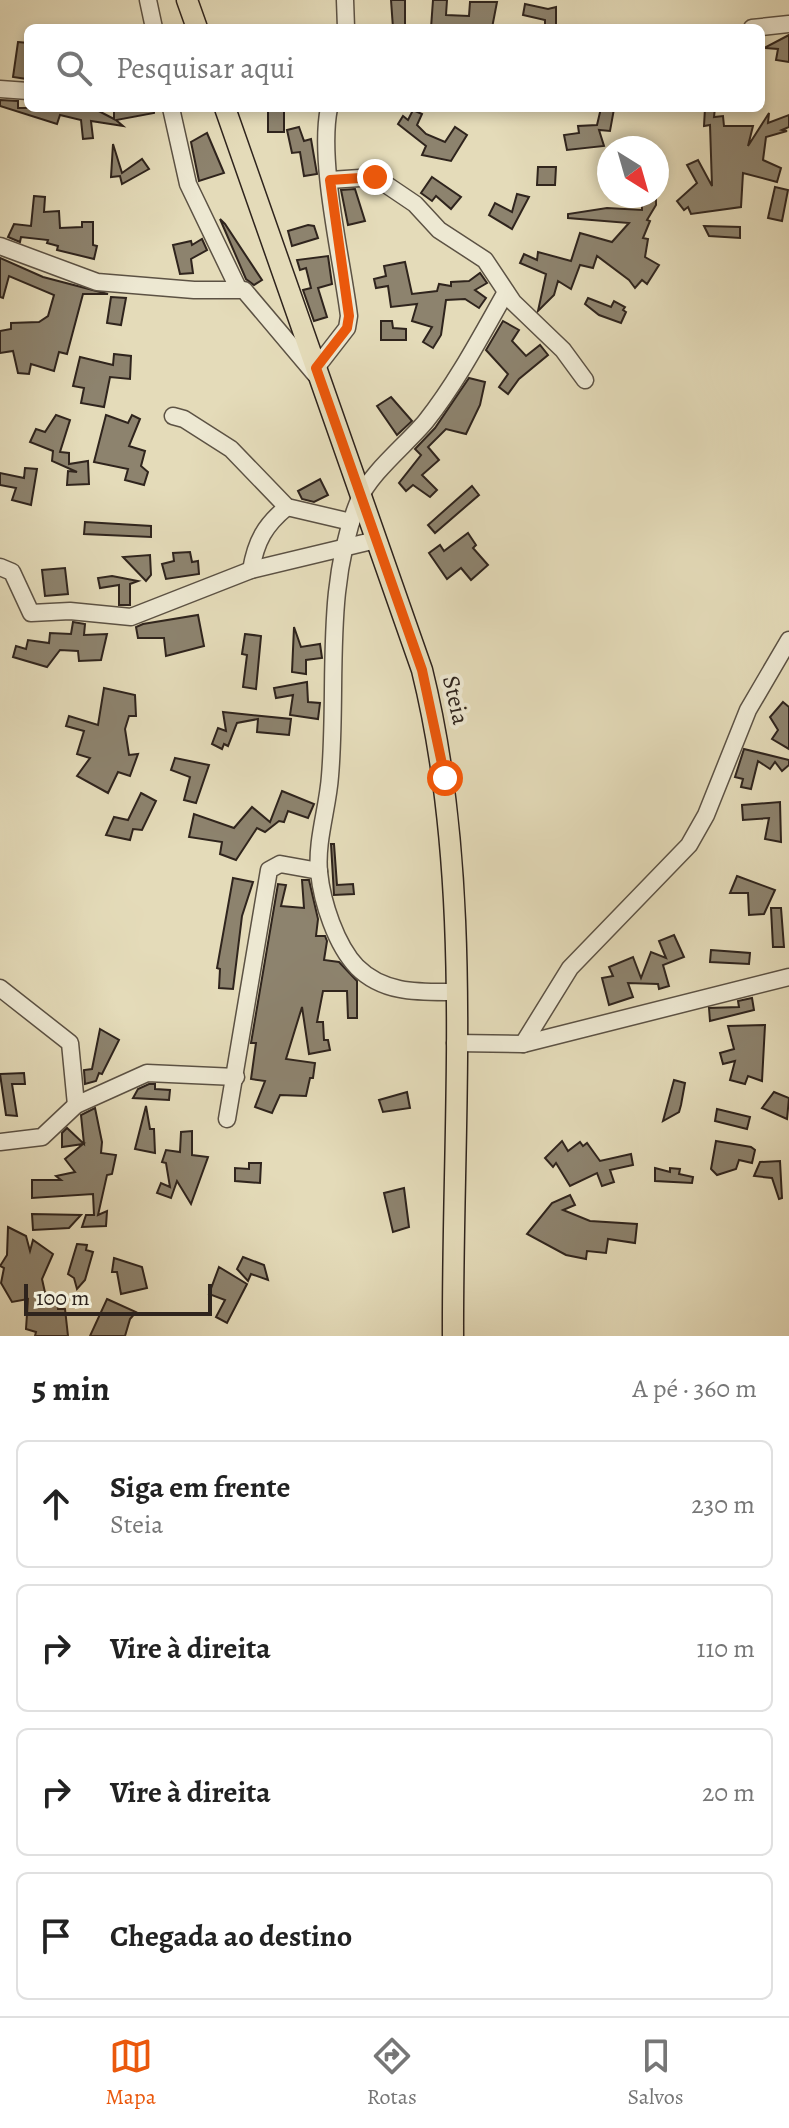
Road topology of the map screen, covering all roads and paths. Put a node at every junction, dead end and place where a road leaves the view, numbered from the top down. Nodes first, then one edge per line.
1 (148, 0) edge
2 (187, 0) edge
3 (345, 0) edge
4 (153, 24) edge
5 (196, 24) edge
6 (346, 24) edge
7 (789, 24) edge
8 (765, 27) edge
9 (0, 89) edge
10 (24, 91) edge
11 (172, 112) edge
12 (226, 112) edge
13 (328, 112) edge
14 (330, 180) junction
15 (0, 246) edge
16 (238, 288) junction
17 (506, 292) junction
18 (318, 375) junction
19 (585, 380) dead end
20 (173, 416) dead end
21 (361, 495) junction
22 (287, 507) junction
23 (351, 522) junction
24 (376, 540) junction
25 (345, 549) junction
26 (0, 567) edge
27 (251, 570) junction
28 (789, 640) edge
29 (319, 871) junction
30 (789, 977) edge
31 (0, 988) edge
32 (454, 992) junction
33 (455, 1043) junction
34 (523, 1044) junction
35 (236, 1077) junction
36 (76, 1105) junction
37 (227, 1119) dead end
38 (0, 1142) edge
39 (453, 1336) edge

1 - 4 street
2 - 5 main road
3 - 6 street
7 - 8 street
9 - 10 street
11 - 16 street
12 - 18 main road, Steia
13 - 14 street
14 - 17 street
14 - 18 street
15 - 16 street
16 - 18 street
17 - 19 street
17 - 21 street
18 - 21 main road, Steia
20 - 22 street
21 - 23 street
21 - 24 main road, Steia
22 - 23 street
22 - 27 street
23 - 25 street
24 - 25 street
24 - 32 main road, Steia
25 - 27 street
25 - 29 street
26 - 27 street
28 - 34 street
29 - 32 street
29 - 35 street
30 - 34 street
31 - 36 street
32 - 33 main road, Steia
33 - 34 street
33 - 39 main road, Steia
35 - 36 street
35 - 37 street
36 - 38 street

